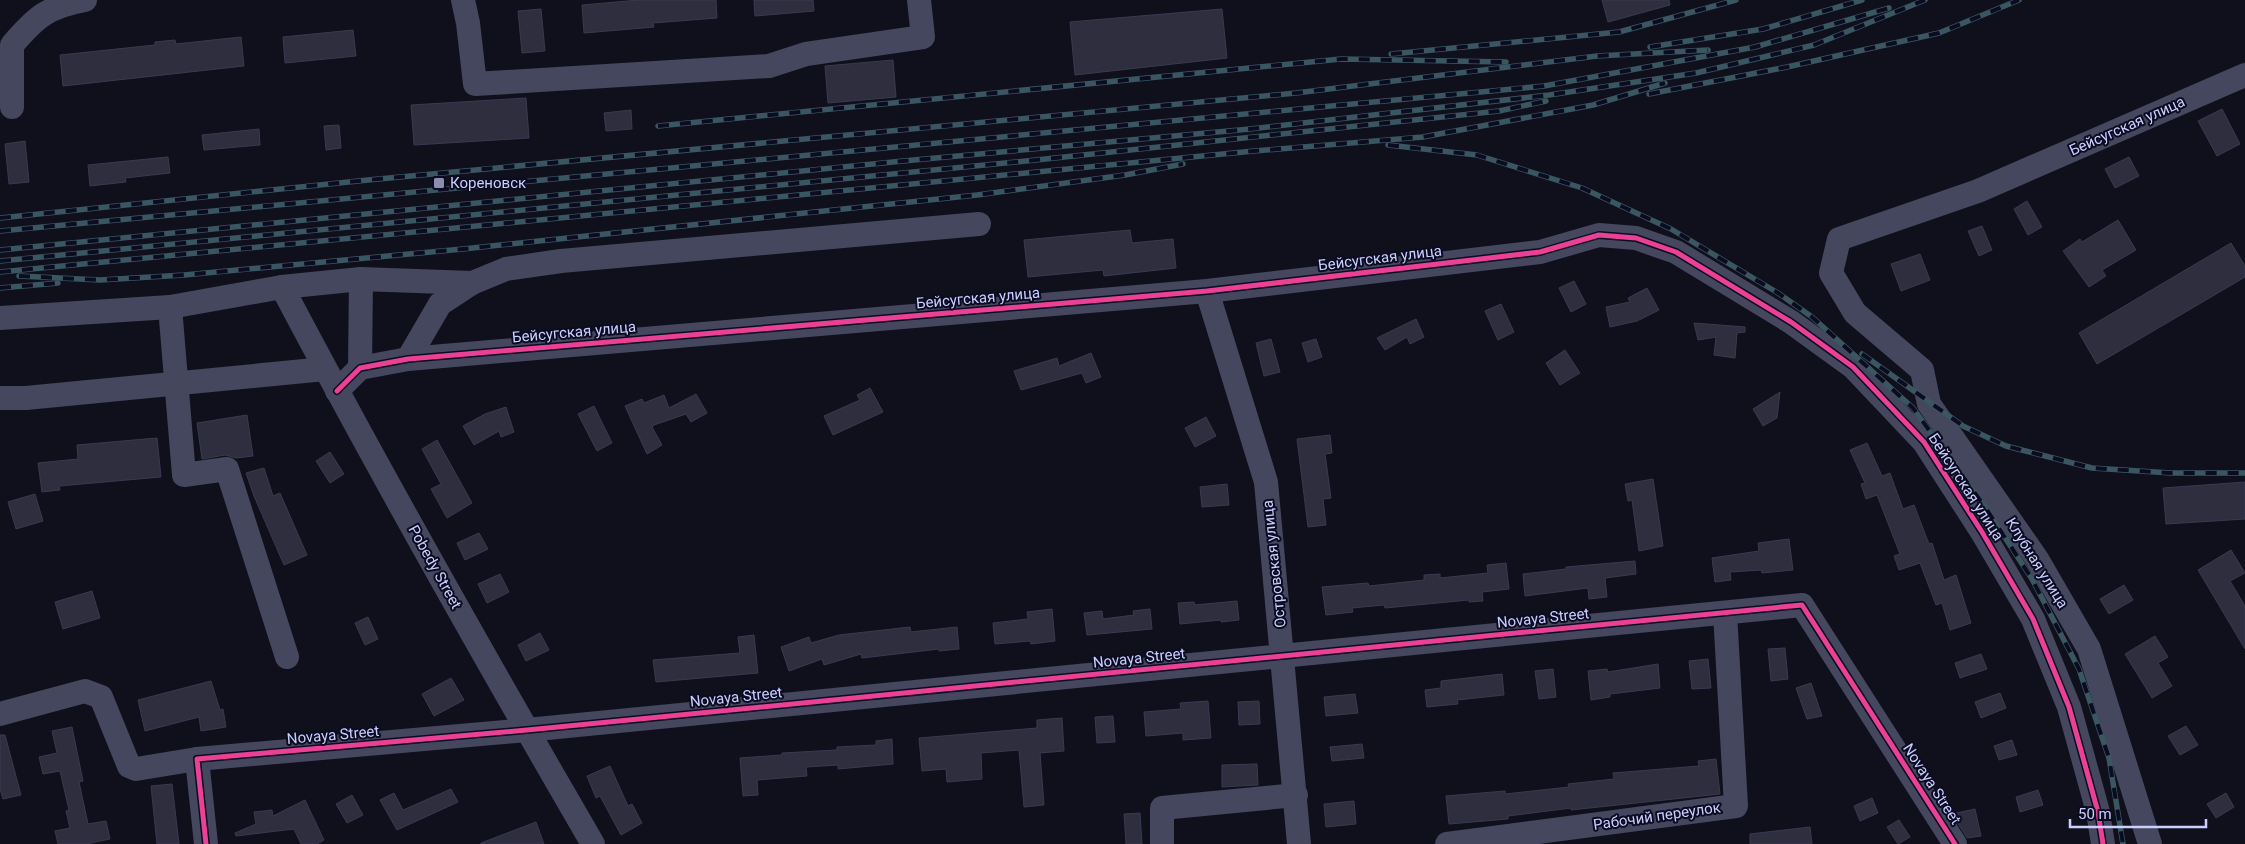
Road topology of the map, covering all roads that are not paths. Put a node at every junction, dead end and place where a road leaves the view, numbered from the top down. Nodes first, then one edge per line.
1 (85, 0) edge
2 (463, 0) edge
3 (919, 0) edge
4 (2245, 75) edge
5 (12, 107) dead end
6 (979, 224) dead end
7 (1839, 239) joint
8 (361, 279) junction
9 (472, 284) junction
10 (282, 287) junction
11 (1207, 291) junction
12 (170, 306) junction
13 (0, 318) edge
14 (408, 359) junction
15 (325, 368) junction
16 (360, 368) junction
17 (175, 384) junction
18 (337, 391) junction
19 (0, 398) edge
20 (1725, 613) junction
21 (1283, 656) junction
22 (287, 657) dead end
23 (0, 714) edge
24 (527, 730) junction
25 (197, 759) junction
26 (1296, 795) junction
27 (206, 844) edge
28 (593, 844) edge
29 (1162, 844) edge
30 (1300, 844) edge
31 (1446, 844) edge
32 (1955, 844) edge
33 (2103, 844) edge
34 (2150, 844) edge

1 - 5 street
2 - 3 street
4 - 7 street, Бейсугская улица
6 - 9 street
7 - 34 street, Клубная улица
8 - 9 street
8 - 10 street
8 - 16 street
9 - 14 street
10 - 12 street
10 - 15 street, Pobedy Street
11 - 14 street, Бейсугская улица
11 - 21 street, Островская улица
11 - 33 street, Бейсугская улица
12 - 13 street
12 - 17 street
14 - 16 street, Бейсугская улица
15 - 17 street
15 - 18 street, Pobedy Street
16 - 18 street
17 - 19 street
17 - 22 street
18 - 24 street, Pobedy Street
20 - 21 street, Novaya Street
20 - 31 street, Рабочий переулок
20 - 32 street, Novaya Street
21 - 24 street, Novaya Street
21 - 26 street, Островская улица
23 - 25 street, Novaya Street
24 - 25 street, Novaya Street
24 - 28 street, Pobedy Street
25 - 27 street
26 - 29 street
26 - 30 street, Островская улица

